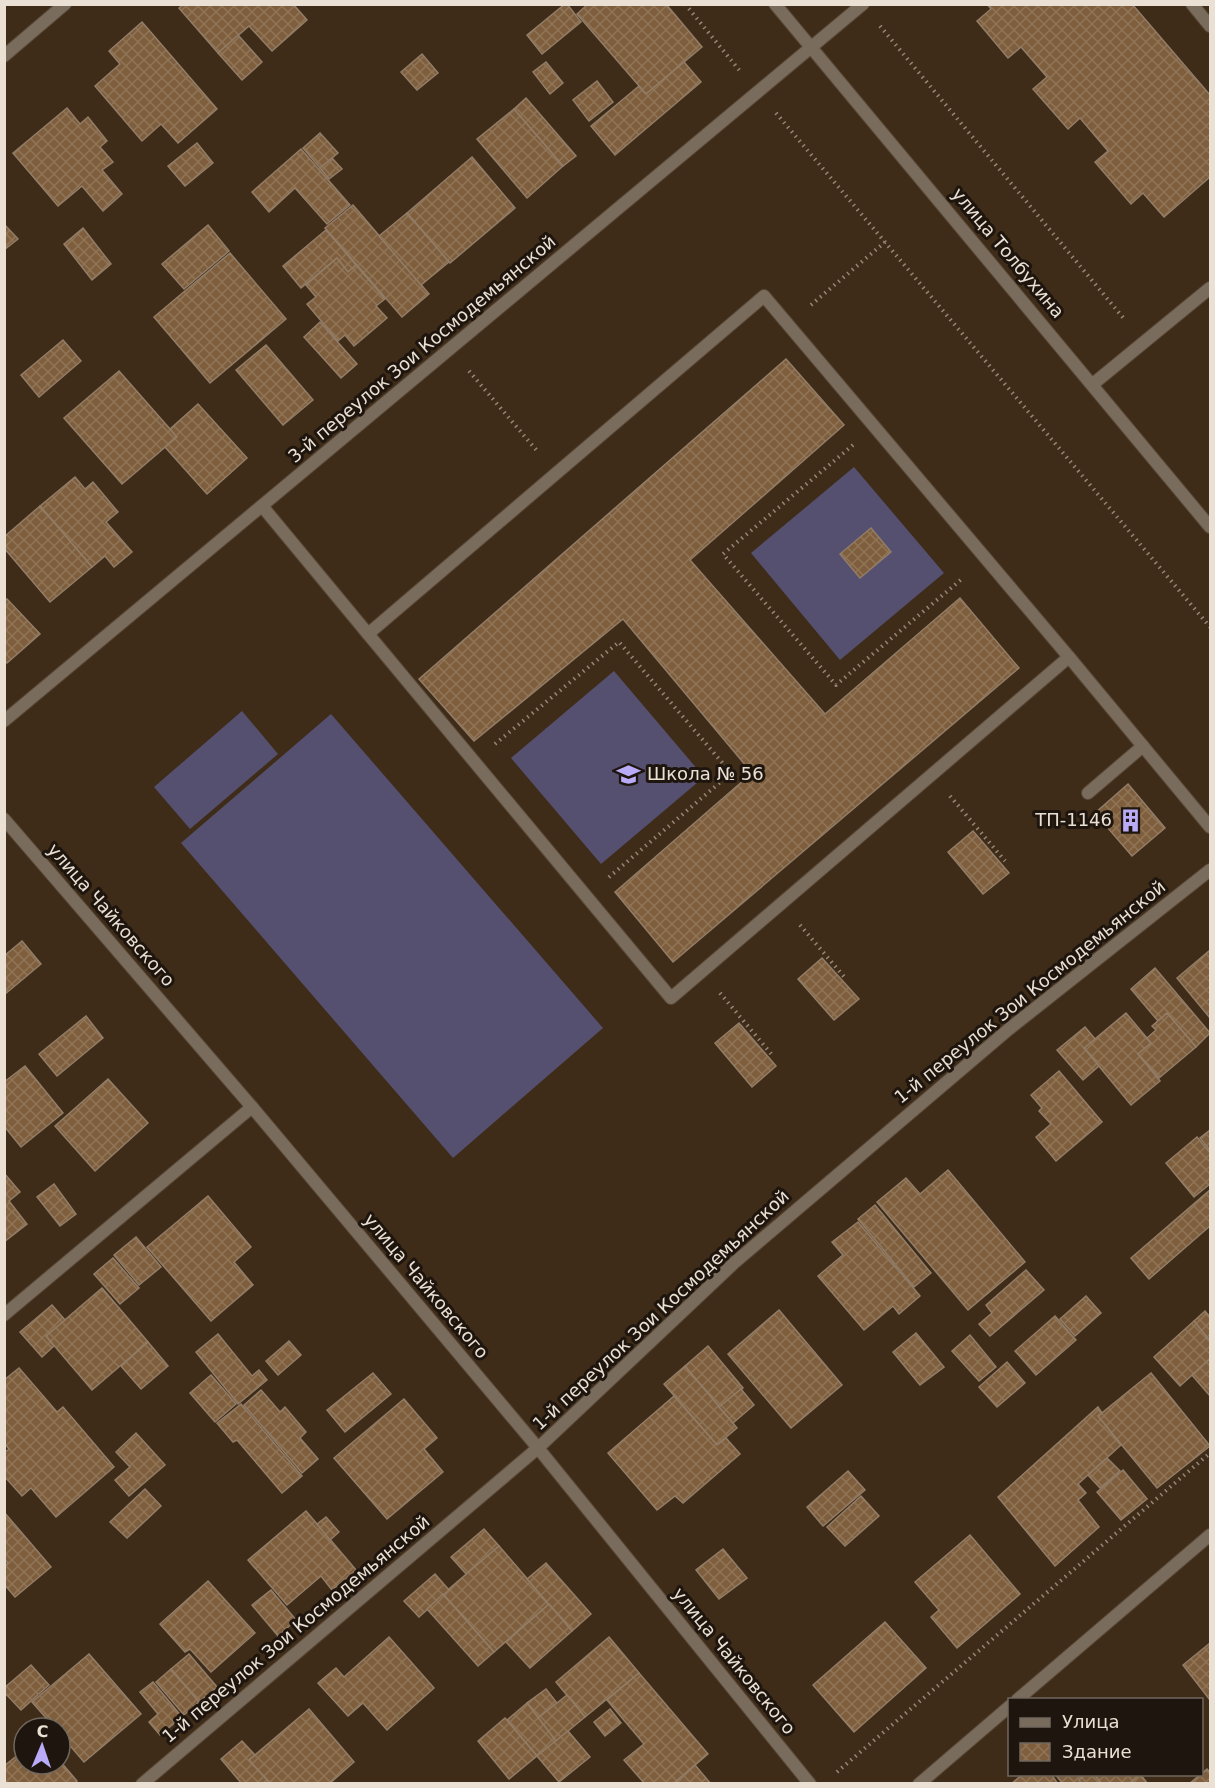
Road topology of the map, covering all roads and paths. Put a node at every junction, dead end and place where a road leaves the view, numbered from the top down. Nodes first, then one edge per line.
1 (65, 4) edge
2 (685, 4) edge
3 (775, 4) edge
4 (1192, 4) edge
5 (862, 5) edge
6 (1210, 26) edge
7 (812, 48) junction
8 (4, 56) edge
9 (758, 93) junction
10 (885, 242) junction
11 (1210, 288) edge
12 (787, 325) junction
13 (1143, 343) junction
14 (463, 363) dead end
15 (1093, 384) junction
16 (874, 427) junction
17 (557, 474) junction
18 (262, 506) junction
19 (1210, 526) edge
20 (985, 559) junction
21 (1210, 627) edge
22 (368, 634) junction
23 (1069, 657) junction
24 (4, 721) edge
25 (1143, 746) junction
26 (474, 761) junction
27 (932, 774) junction
28 (1088, 793) dead end
29 (4, 819) edge
30 (1210, 827) edge
31 (1005, 861) dead end
32 (1210, 870) edge
33 (586, 897) junction
34 (782, 903) junction
35 (702, 972) junction
36 (846, 979) dead end
37 (773, 1056) dead end
38 (252, 1107) junction
39 (4, 1315) edge
40 (538, 1448) junction
41 (1210, 1454) edge
42 (1210, 1535) edge
43 (1019, 1698) edge
44 (1008, 1708) edge
45 (832, 1776) dead end
46 (142, 1784) edge
47 (810, 1784) edge
48 (919, 1784) edge

1 - 8 street
2 - 9 path
3 - 7 street, улица Толбухина
4 - 6 street
5 - 7 street, 3-й переулок Зои Космодемьянской
5 - 13 path
7 - 9 street, 3-й переулок Зои Космодемьянской
7 - 15 street, улица Толбухина
9 - 10 path
9 - 18 street, 3-й переулок Зои Космодемьянской
10 - 12 path
10 - 21 path
11 - 13 street
12 - 16 street
12 - 17 street
13 - 15 street
14 - 17 path
15 - 19 street, улица Толбухина
16 - 20 street
16 - 20 path
17 - 22 street
18 - 22 street
18 - 24 street, 3-й переулок Зои Космодемьянской
20 - 23 street
22 - 26 street
23 - 25 street
23 - 27 street
25 - 28 street
25 - 30 street
26 - 33 street
26 - 33 path
27 - 31 path
27 - 34 street
29 - 38 street, улица Чайковского
32 - 40 street, 1-й переулок Зои Космодемьянской
33 - 35 street
34 - 35 street
34 - 36 path
35 - 37 path
38 - 39 street
38 - 40 street, улица Чайковского
40 - 46 street, 1-й переулок Зои Космодемьянской
40 - 47 street, улица Чайковского
41 - 45 path
42 - 43 street
44 - 48 street

